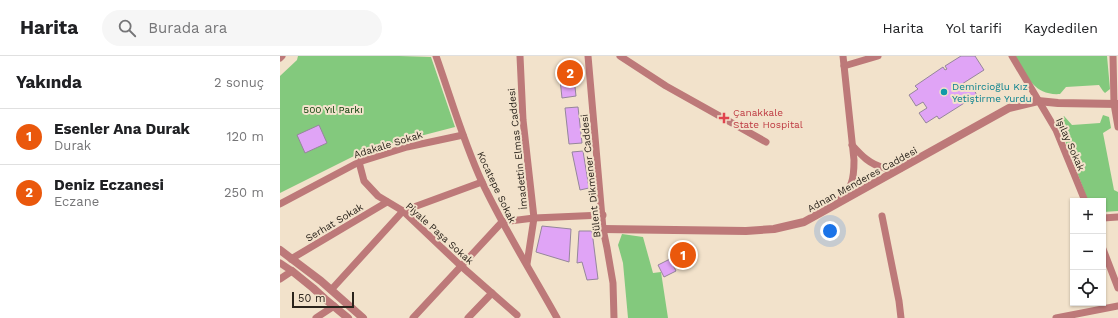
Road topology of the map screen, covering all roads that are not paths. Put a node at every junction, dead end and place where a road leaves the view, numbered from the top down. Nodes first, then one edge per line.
1 (282, 56) edge
2 (436, 56) edge
3 (520, 56) edge
4 (588, 56) edge
5 (595, 56) edge
6 (620, 56) edge
7 (843, 56) edge
8 (878, 56) edge
9 (1012, 56) edge
10 (1113, 56) edge
11 (280, 58) edge
12 (844, 66) junction
13 (589, 67) junction
14 (1038, 101) junction
15 (1116, 104) edge
16 (1118, 127) edge
17 (463, 135) junction
18 (766, 142) dead end
19 (851, 144) junction
20 (359, 162) junction
21 (902, 168) junction
22 (482, 182) junction
23 (1084, 198) edge
24 (387, 202) junction
25 (280, 204) edge
26 (835, 205) junction
27 (403, 211) junction
28 (603, 215) junction
29 (882, 216) dead end
30 (1118, 217) edge
31 (534, 218) junction
32 (1106, 218) edge
33 (502, 222) junction
34 (603, 229) junction
35 (280, 250) edge
36 (1106, 257) edge
37 (291, 259) junction
38 (280, 262) edge
39 (527, 264) junction
40 (461, 266) junction
41 (292, 272) junction
42 (280, 279) edge
43 (1118, 288) edge
44 (331, 290) junction
45 (492, 294) junction
46 (334, 306) junction
47 (1118, 306) edge
48 (517, 315) dead end
49 (316, 318) edge
50 (348, 318) edge
51 (363, 318) edge
52 (413, 318) edge
53 (468, 318) edge
54 (557, 318) edge
55 (614, 318) edge
56 (901, 318) edge
57 (1056, 318) edge

1 - 11 street
2 - 17 street, Kocatepe Sokak
3 - 31 street, İmadettin Elmas Caddesi
4 - 13 street, Bülent Dikmener Caddesi
5 - 13 street
6 - 18 street
7 - 12 street
8 - 12 street
9 - 14 street, Işılay Sokak
10 - 15 street
12 - 19 street
13 - 28 street, Bülent Dikmener Caddesi
14 - 15 street, Adnan Menderes Caddesi
14 - 21 street, Adnan Menderes Caddesi
14 - 23 street, Işılay Sokak
15 - 16 street
17 - 20 street, Adakale Sokak
17 - 22 street, Kocatepe Sokak
19 - 21 street
19 - 26 street
20 - 24 street, Piyale Paşa Sokak
20 - 25 street, Adakale Sokak
21 - 26 street, Adnan Menderes Caddesi
22 - 27 street
22 - 33 street, Kocatepe Sokak
24 - 27 street, Piyale Paşa Sokak
24 - 37 street, Serhat Sokak
26 - 34 street, Adnan Menderes Caddesi
27 - 40 street, Piyale Paşa Sokak
27 - 44 street
28 - 31 street
28 - 34 street, Bülent Dikmener Caddesi
29 - 56 street
30 - 32 street
31 - 33 street
31 - 39 street, İmadettin Elmas Caddesi
33 - 39 street, Kocatepe Sokak
33 - 40 street
34 - 55 street, Bülent Dikmener Caddesi
35 - 37 street
36 - 43 street
37 - 44 street
38 - 41 street
39 - 54 street, Kocatepe Sokak
40 - 45 street, Piyale Paşa Sokak
40 - 52 street
41 - 42 street
41 - 46 street
44 - 51 street
45 - 48 street, Piyale Paşa Sokak
45 - 53 street
46 - 49 street
46 - 50 street
47 - 57 street

